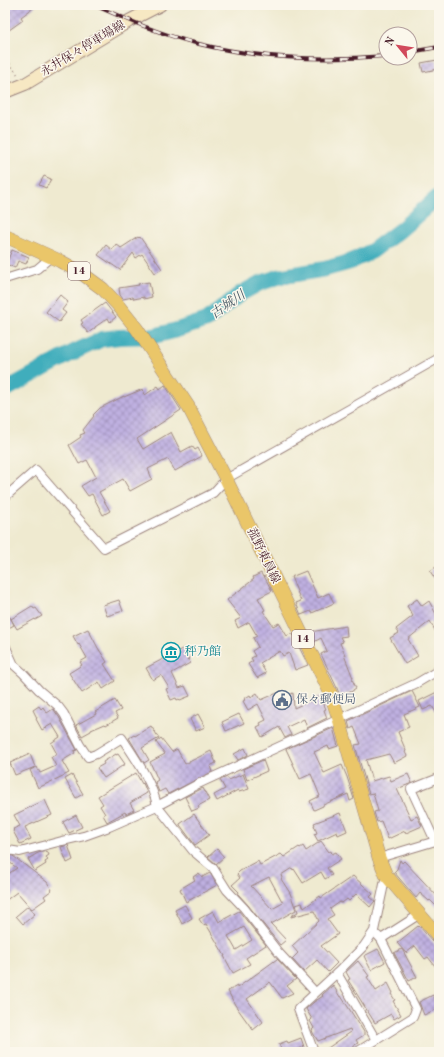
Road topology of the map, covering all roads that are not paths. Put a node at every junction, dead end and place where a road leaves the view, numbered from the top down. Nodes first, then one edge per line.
1 (160, 5) edge
2 (5, 92) edge
3 (5, 236) edge
4 (51, 257) junction
5 (5, 279) edge
6 (439, 358) edge
7 (226, 479) junction
8 (5, 497) edge
9 (5, 645) edge
10 (439, 670) edge
11 (339, 719) junction
12 (439, 778) edge
13 (157, 806) junction
14 (437, 840) edge
15 (5, 849) edge
16 (379, 858) junction
17 (386, 875) junction
18 (420, 914) junction
19 (374, 931) junction
20 (439, 937) edge
21 (381, 939) junction
22 (337, 974) junction
23 (315, 992) junction
24 (376, 1040) junction
25 (314, 1052) edge
26 (357, 1052) edge

1 - 2 main road, 永井保々停車場線
3 - 4 main road, 菰野東員線 / 14
4 - 5 street
4 - 7 main road, 菰野東員線 / 14
6 - 7 street
7 - 8 street
7 - 11 main road, 菰野東員線 / 14
9 - 13 street
10 - 11 street
11 - 13 street
11 - 16 main road, 菰野東員線 / 14
12 - 14 street
13 - 15 street
13 - 23 street
14 - 16 street
16 - 17 main road, 菰野東員線 / 14
17 - 18 main road, 菰野東員線 / 14
17 - 19 street
18 - 20 main road, 菰野東員線 / 14
18 - 21 street
19 - 21 street
19 - 22 street
21 - 24 street
22 - 23 street
22 - 24 street
23 - 25 street
24 - 26 street

